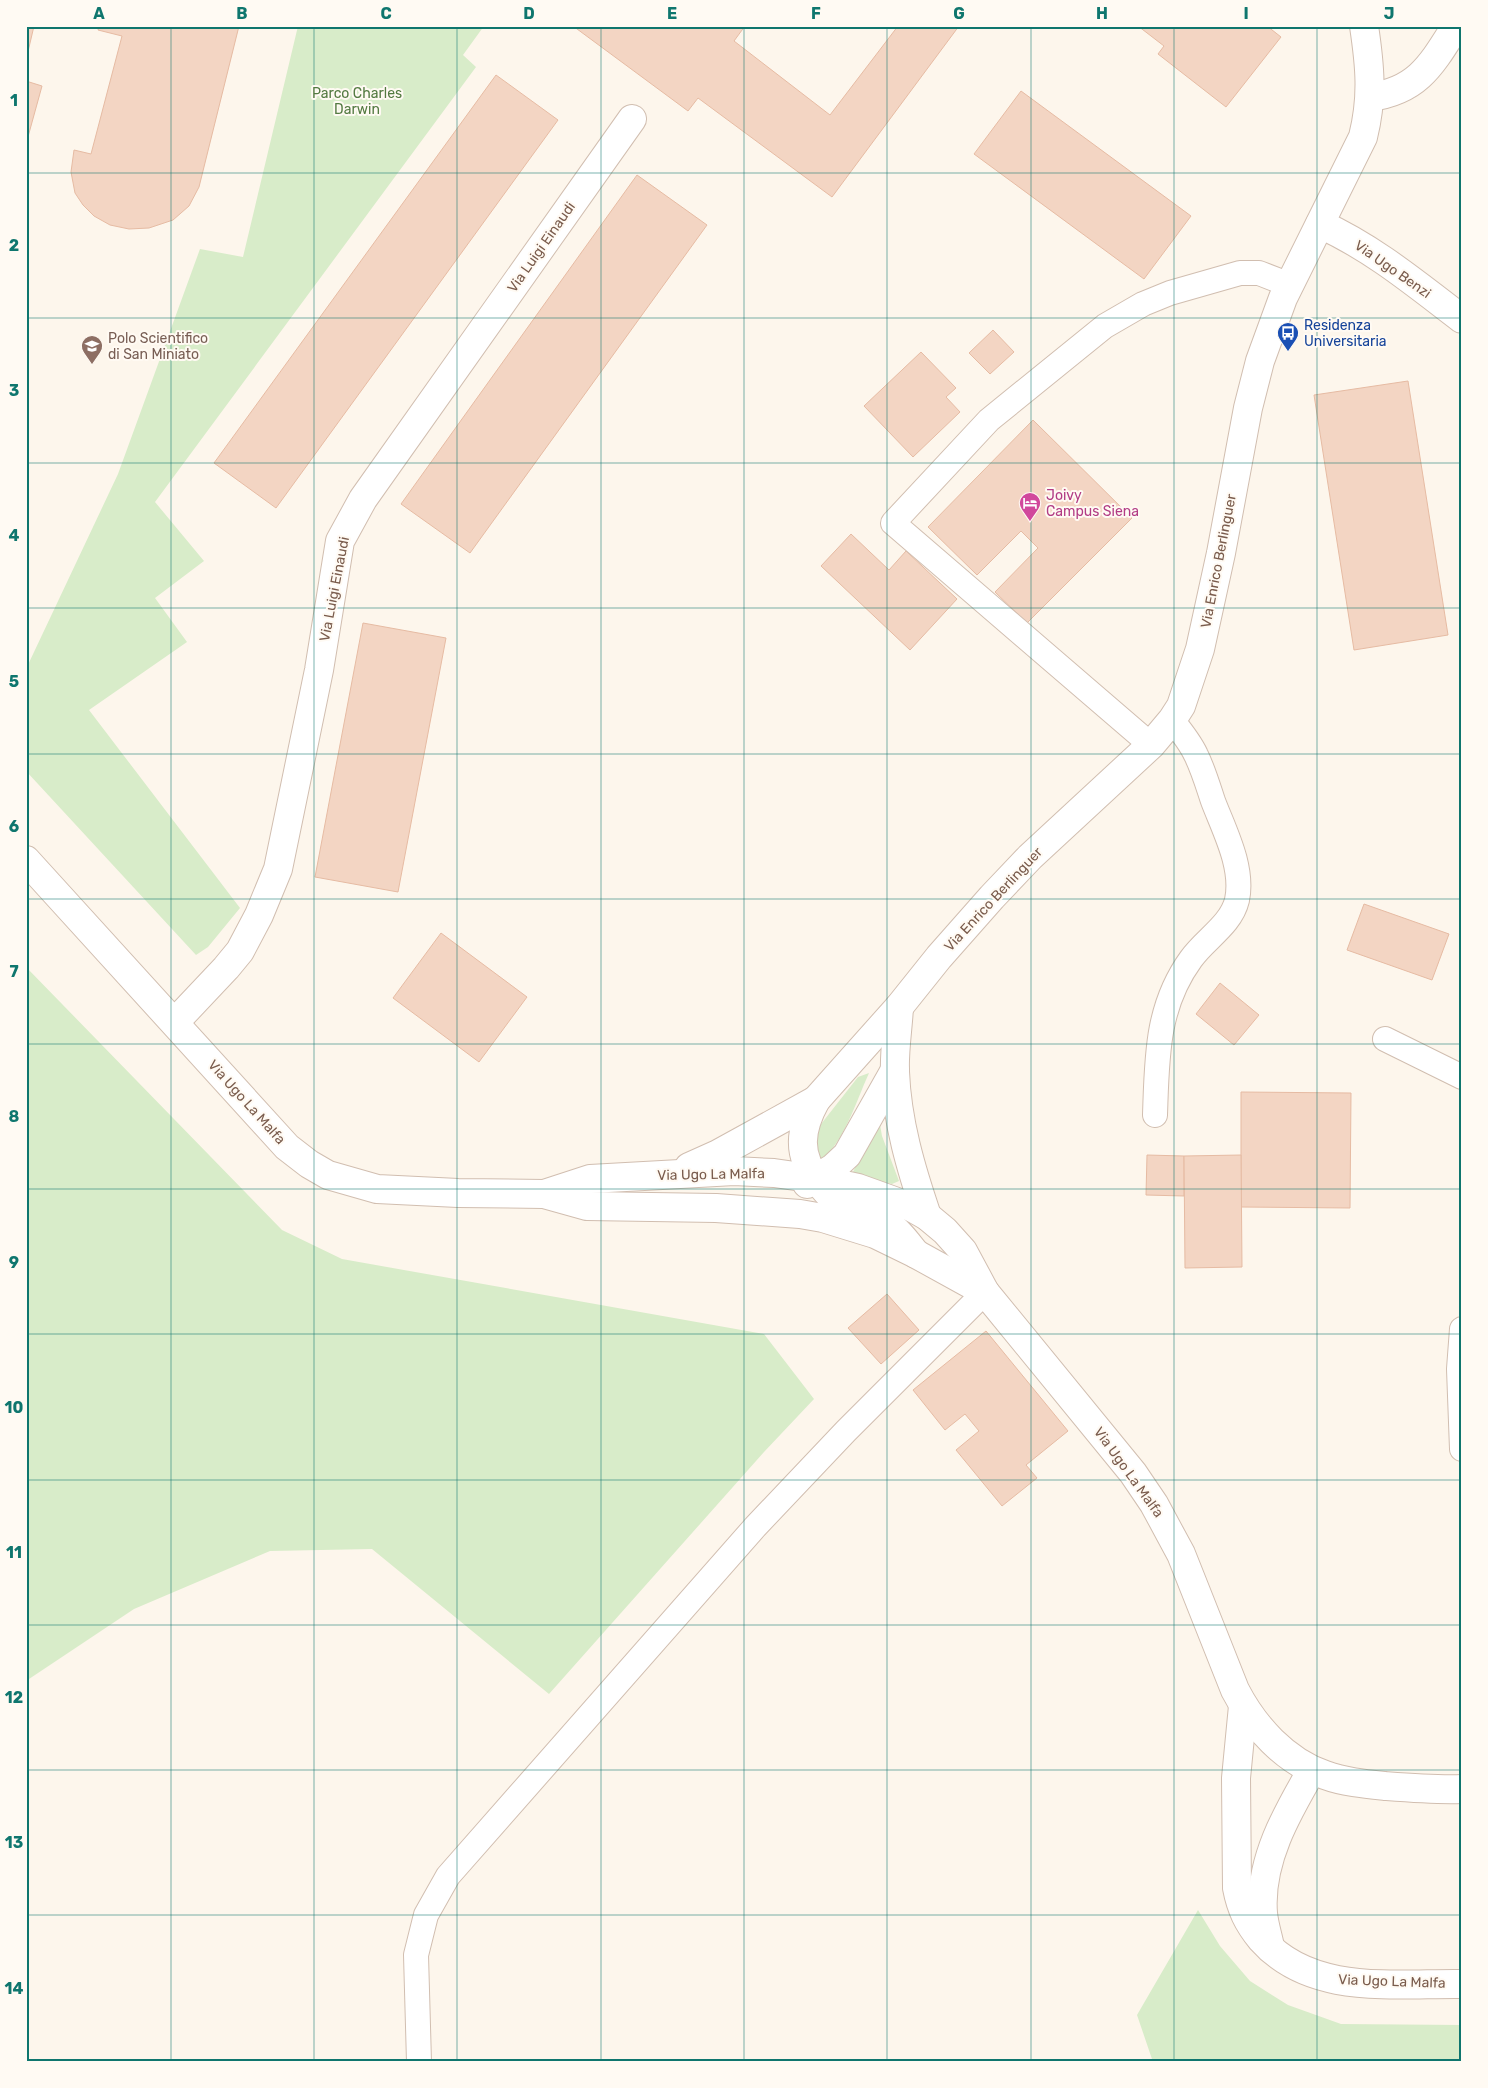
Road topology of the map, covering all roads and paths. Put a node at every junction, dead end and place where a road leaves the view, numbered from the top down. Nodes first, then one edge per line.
1 (1364, 26) edge
2 (1456, 26) edge
3 (1370, 97) junction
4 (632, 119) dead end
5 (1320, 224) junction
6 (1290, 285) junction
7 (1462, 320) edge
8 (1172, 720) junction
9 (1151, 745) junction
10 (26, 860) edge
11 (899, 1007) junction
12 (175, 1022) junction
13 (1385, 1039) dead end
14 (894, 1070) junction
15 (1462, 1077) edge
16 (816, 1100) junction
17 (1155, 1115) dead end
18 (676, 1173) junction
19 (816, 1179) junction
20 (544, 1194) junction
21 (668, 1207) junction
22 (927, 1216) junction
23 (916, 1254) junction
24 (985, 1292) junction
25 (1462, 1329) edge
26 (1462, 1449) edge
27 (1242, 1706) junction
28 (1312, 1770) junction
29 (1462, 1789) edge
30 (1270, 1949) junction
31 (1462, 1984) edge
32 (419, 2062) edge

1 - 3 street, Via Enrico Berlinguer
2 - 3 street
3 - 5 street, Via Enrico Berlinguer
4 - 12 street, Via Luigi Einaudi
5 - 6 street, Via Enrico Berlinguer
5 - 7 street, Via Ugo Benzi
6 - 8 street, Via Enrico Berlinguer
6 - 9 lane
8 - 9 street, Via Enrico Berlinguer
8 - 17 lane
9 - 11 street, Via Enrico Berlinguer
10 - 12 street, Via Ugo La Malfa
11 - 14 street
11 - 16 street, Via Enrico Berlinguer
12 - 20 street, Via Ugo La Malfa
13 - 15 lane
14 - 19 street
14 - 22 street
16 - 18 street, Via Enrico Berlinguer
16 - 19 street, Via Enrico Berlinguer
18 - 19 street, Via Ugo La Malfa
18 - 20 street, Via Ugo La Malfa
19 - 21 street
19 - 22 street, Via Ugo La Malfa
19 - 23 street, Via Enrico Berlinguer
20 - 21 street, Via Ugo La Malfa
21 - 23 street, Via Ugo La Malfa
22 - 24 street, Via Ugo La Malfa
23 - 24 street, Via Ugo La Malfa
24 - 27 street, Via Ugo La Malfa
24 - 32 lane
25 - 26 lane
27 - 28 street, Via Ugo La Malfa
27 - 30 street, Via Ugo La Malfa
28 - 29 street, Via Ugo La Malfa
28 - 30 street
30 - 31 street, Via Ugo La Malfa

